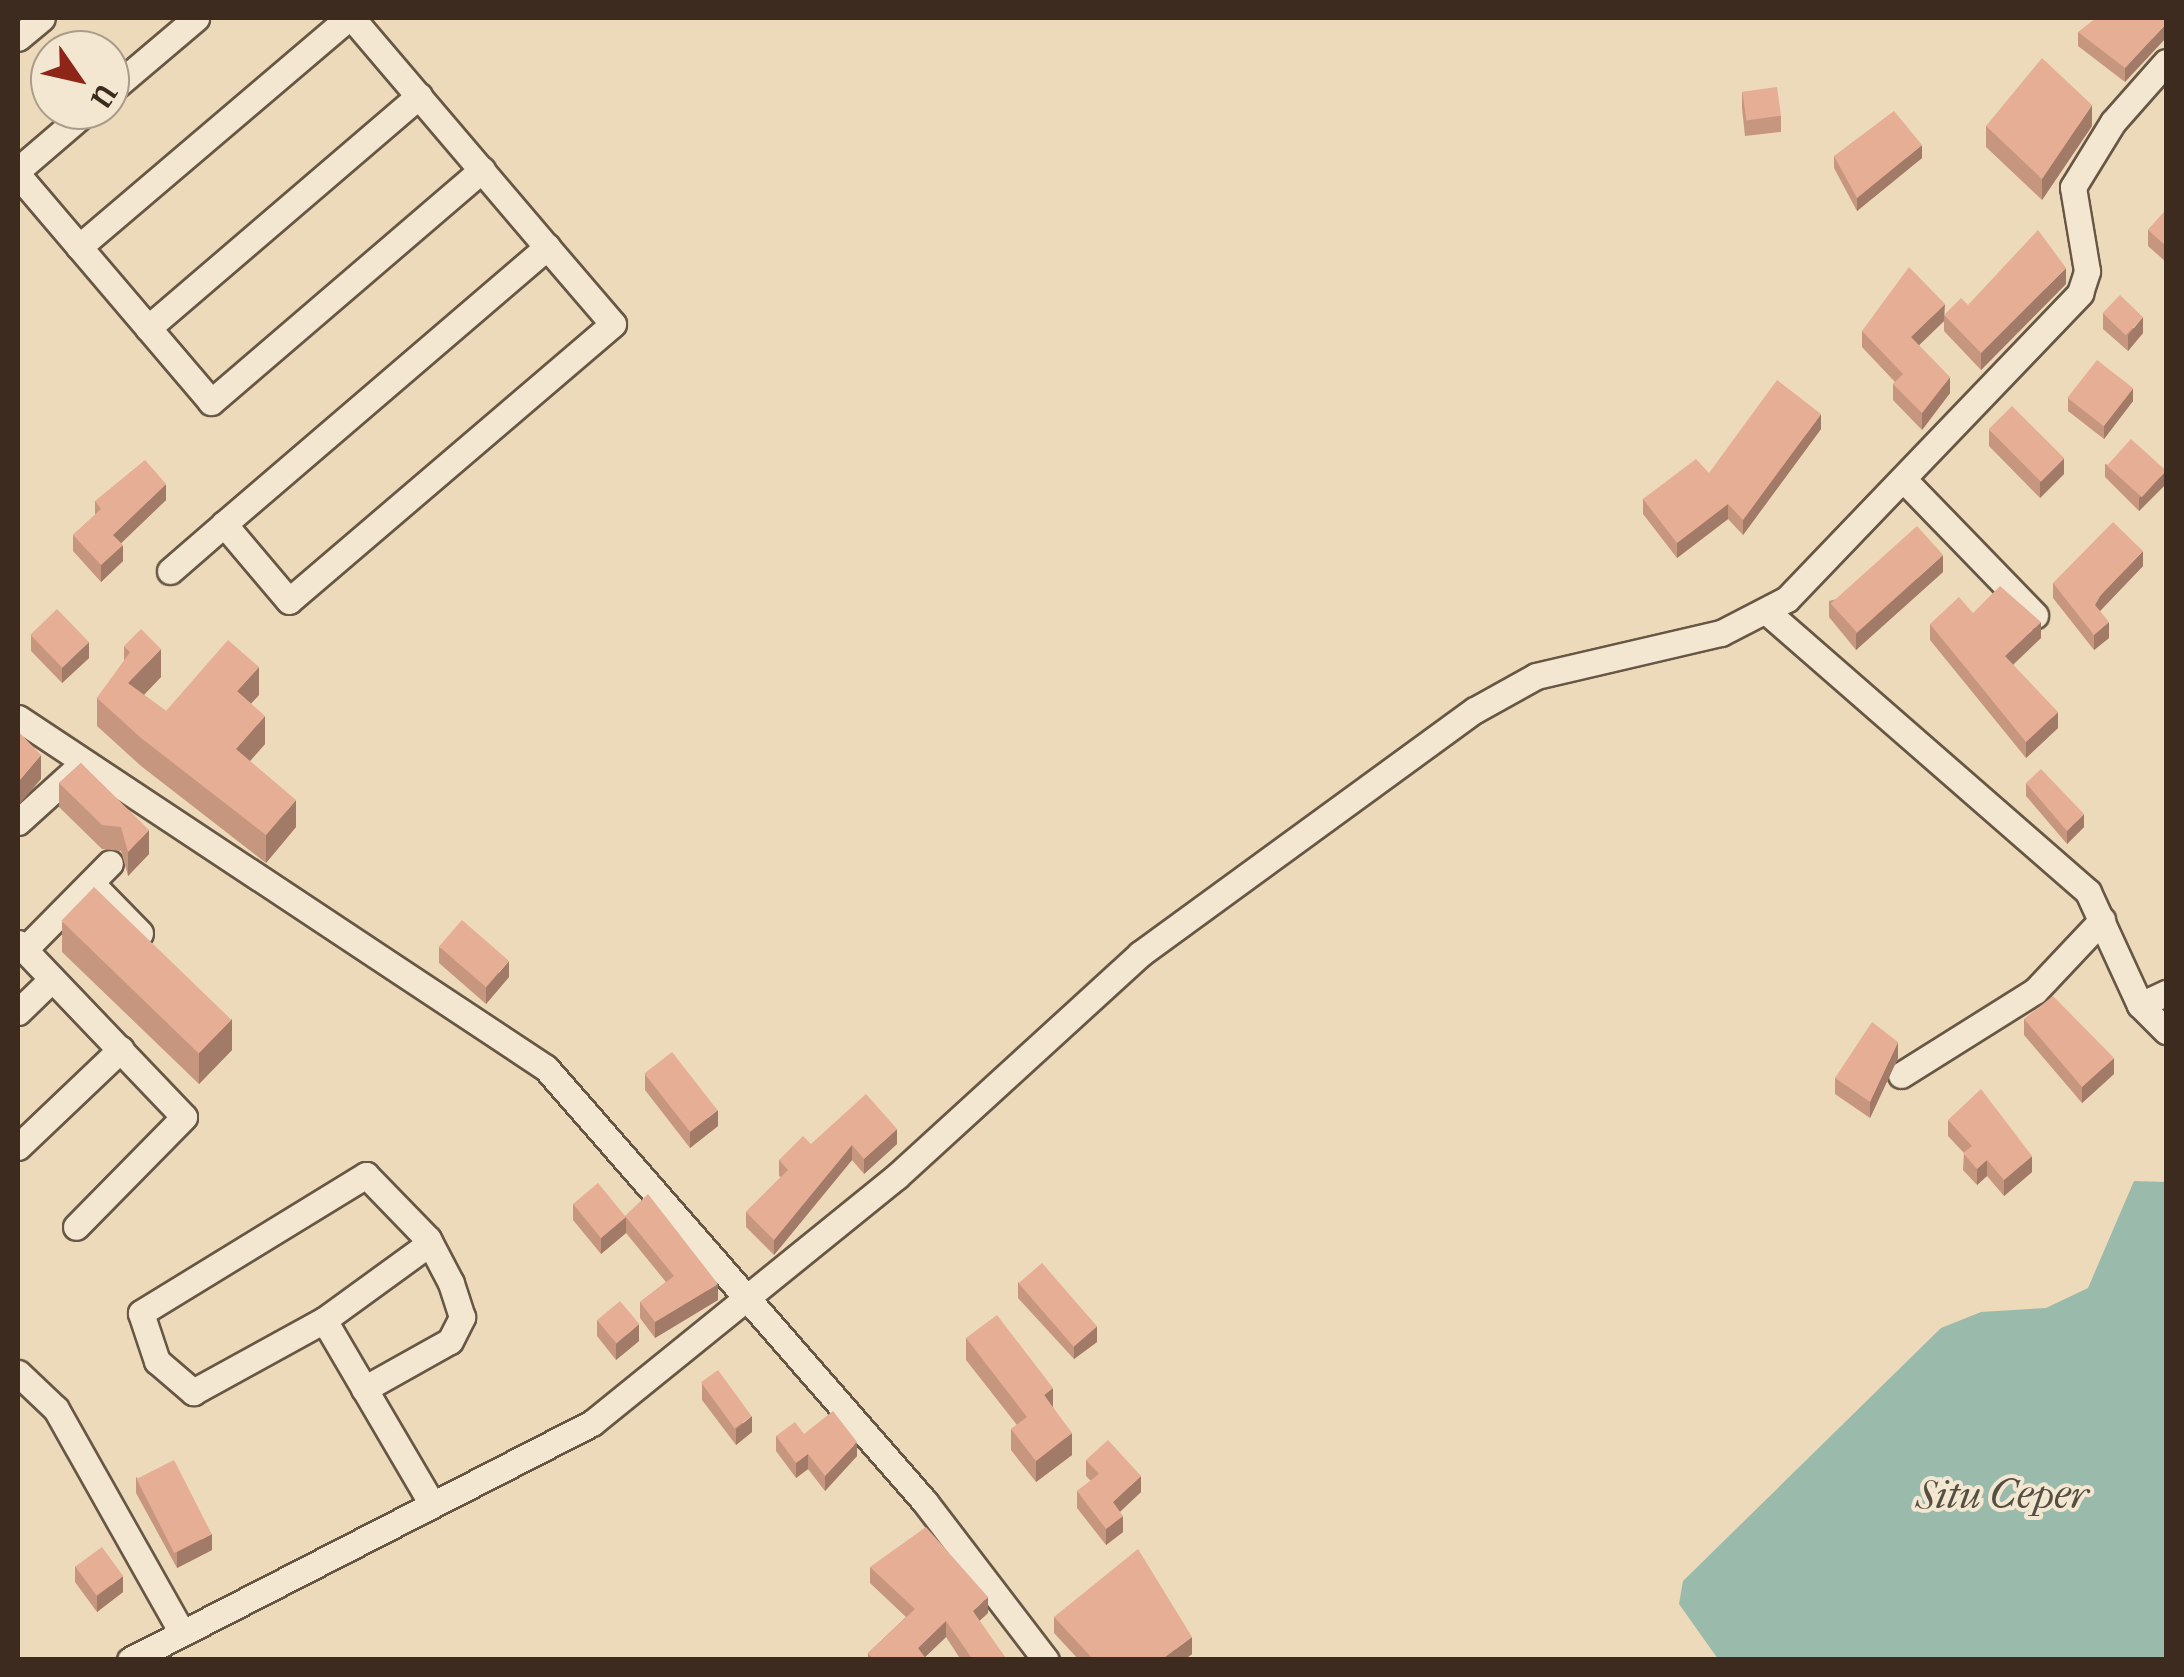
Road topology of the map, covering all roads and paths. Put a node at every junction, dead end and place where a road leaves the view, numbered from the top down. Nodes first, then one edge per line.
1 (42, 18) edge
2 (196, 18) edge
3 (350, 18) edge
4 (18, 38) edge
5 (2166, 62) edge
6 (130, 74) edge
7 (419, 96) junction
8 (65, 130) edge
9 (482, 170) junction
10 (18, 172) edge
11 (79, 247) junction
12 (548, 247) junction
13 (148, 328) junction
14 (1904, 480) junction
15 (224, 524) junction
16 (170, 571) dead end
17 (1766, 611) junction
18 (2034, 616) edge
19 (18, 718) edge
20 (86, 760) junction
21 (18, 822) edge
22 (110, 863) dead end
23 (91, 883) junction
24 (2102, 920) junction
25 (21, 946) edge
26 (160, 954) edge
27 (52, 979) junction
28 (2166, 993) edge
29 (2140, 1006) junction
30 (18, 1012) edge
31 (2166, 1031) edge
32 (121, 1049) junction
33 (1902, 1075) dead end
34 (18, 1147) edge
35 (76, 1227) dead end
36 (430, 1243) junction
37 (753, 1300) junction
38 (324, 1320) junction
39 (18, 1373) edge
40 (364, 1389) junction
41 (430, 1501) junction
42 (180, 1628) junction
43 (1045, 1659) edge
44 (130, 1660) edge

1 - 4 street
2 - 6 street
3 - 7 street
3 - 11 street
5 - 14 street
7 - 9 street
7 - 13 street
8 - 10 street
9 - 12 street
9 - 13 street
10 - 11 street
11 - 13 street
12 - 15 street
12 - 15 street
14 - 17 street
14 - 18 street
15 - 16 street
17 - 24 street
17 - 37 street
19 - 20 street
20 - 21 street
20 - 37 street
22 - 23 street
23 - 25 street
23 - 26 street
24 - 29 street
24 - 33 street
25 - 27 street
27 - 30 street
27 - 32 street
28 - 29 street
29 - 31 street
32 - 34 street
32 - 35 street
36 - 38 street
36 - 38 street
36 - 40 street
37 - 41 street
37 - 43 street
38 - 40 street
39 - 42 street
40 - 41 street
41 - 42 street
42 - 44 street

